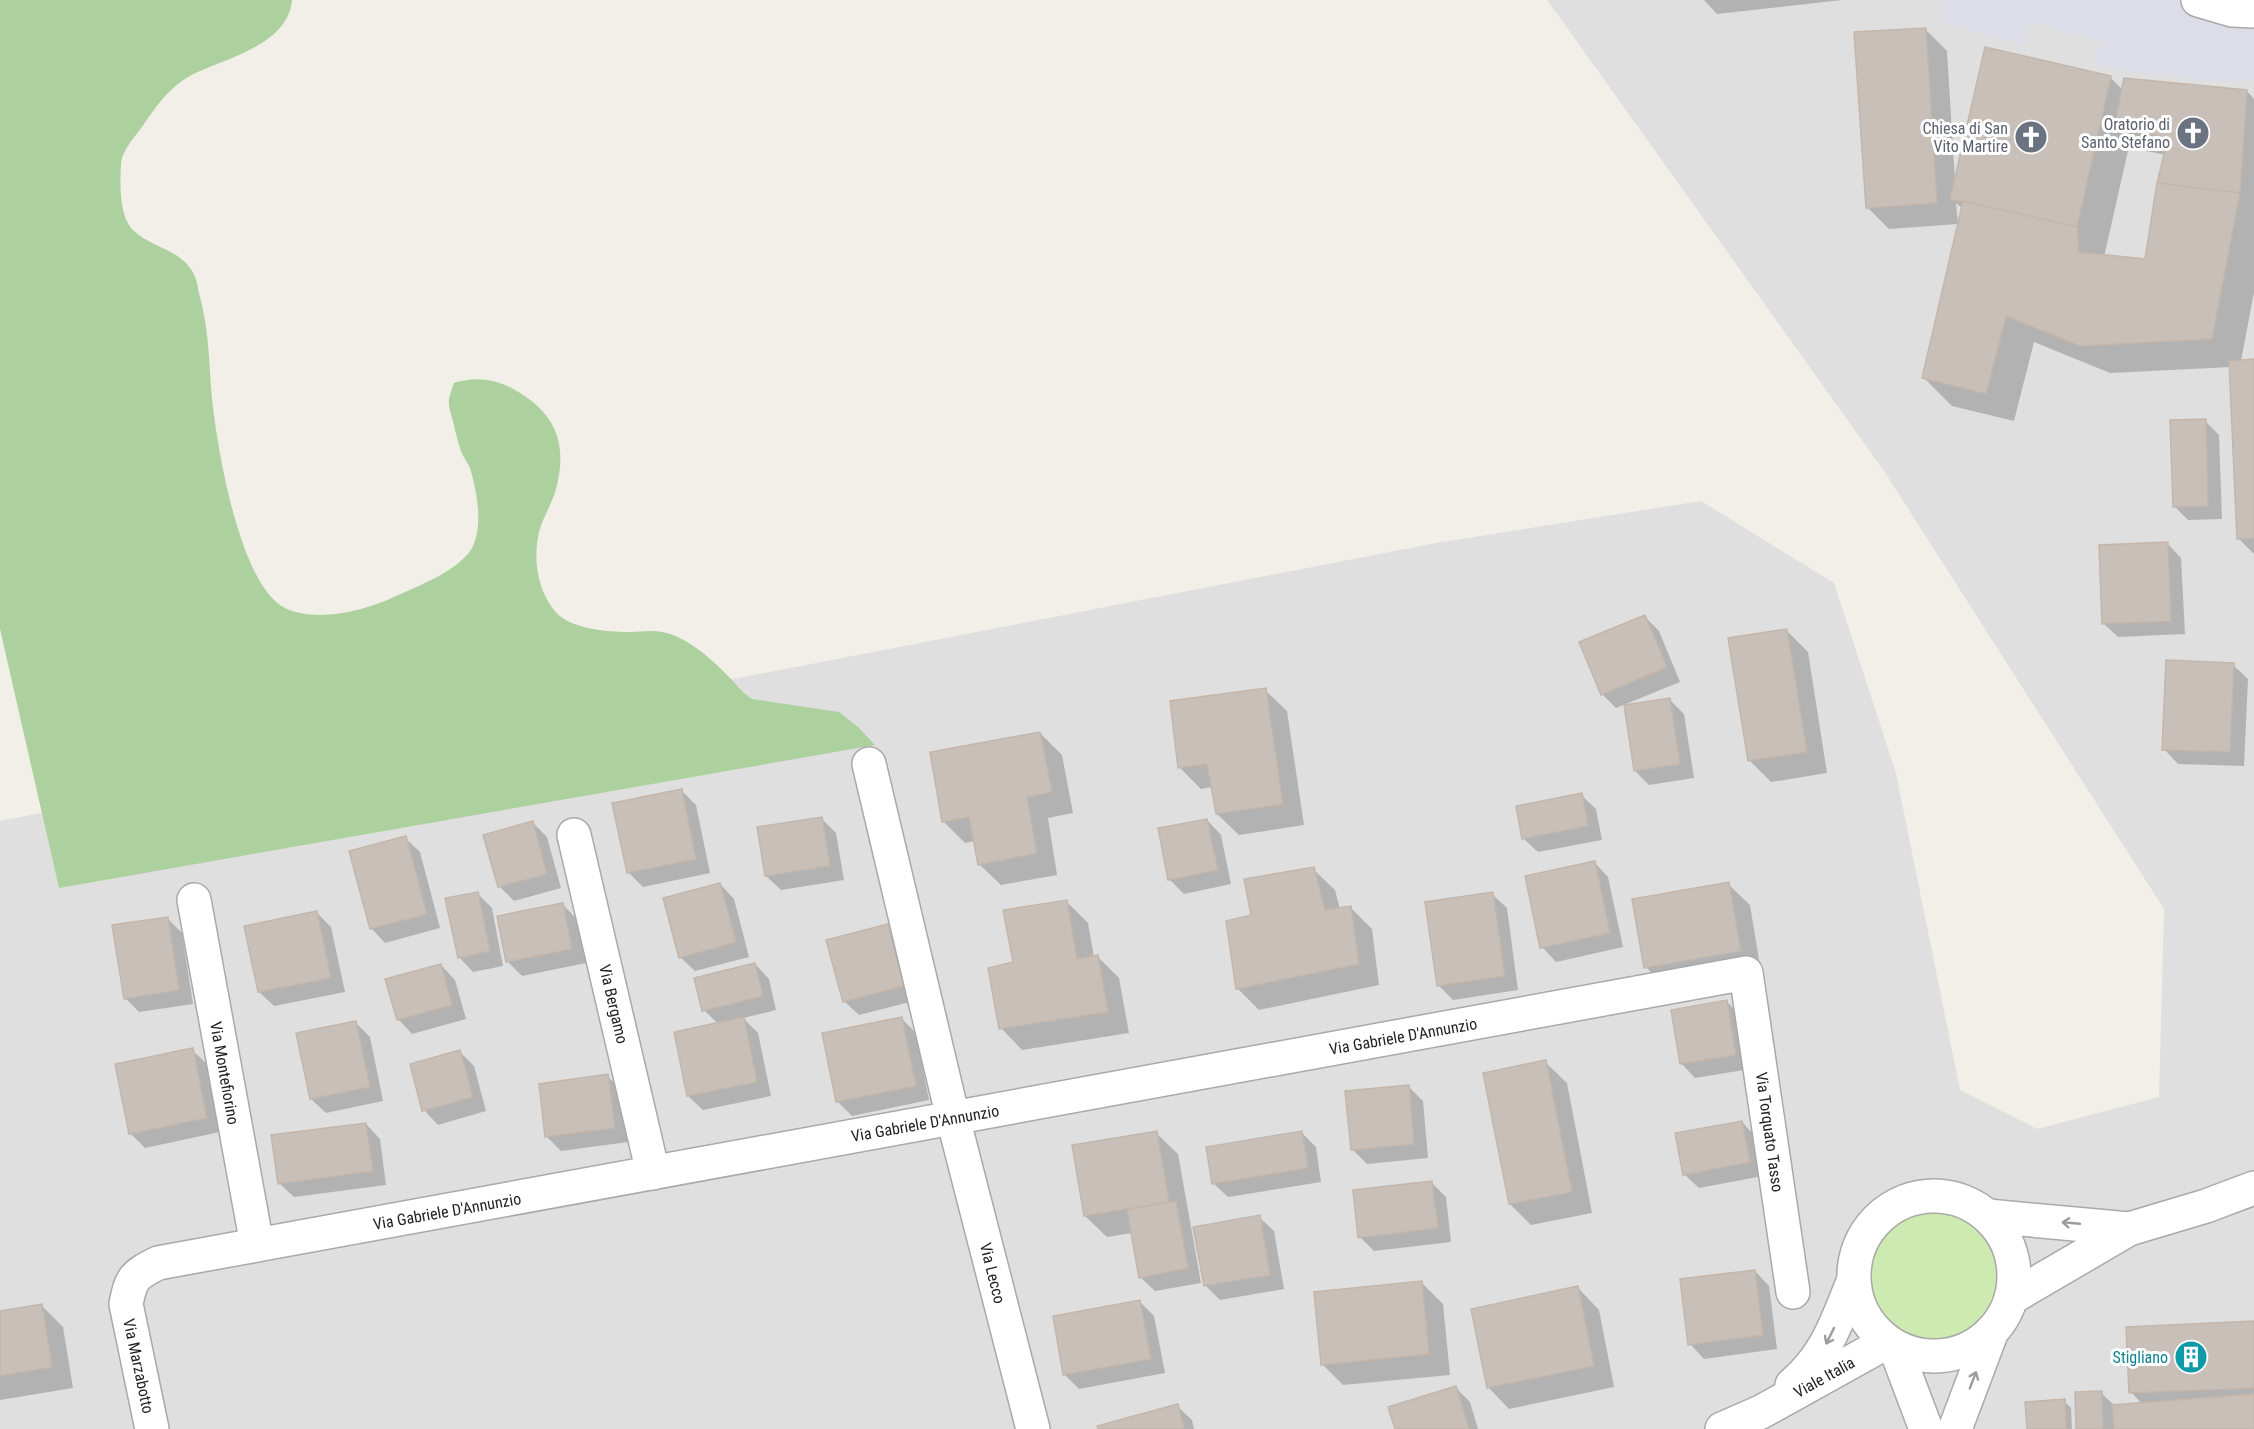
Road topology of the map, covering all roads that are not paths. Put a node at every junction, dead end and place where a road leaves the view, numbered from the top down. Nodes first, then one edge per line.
1 (2198, 0) edge
2 (2254, 11) edge
3 (869, 764) dead end
4 (574, 835) dead end
5 (194, 900) dead end
6 (1746, 973) joint
7 (953, 1118) junction
8 (653, 1173) junction
9 (2254, 1188) edge
10 (1988, 1216) junction
11 (2129, 1229) junction
12 (257, 1245) junction
13 (1853, 1282) junction
14 (1793, 1292) dead end
15 (2011, 1298) junction
16 (126, 1304) joint
17 (1992, 1331) junction
18 (1891, 1345) junction
19 (1761, 1412) junction
20 (152, 1429) edge
21 (1033, 1429) edge
22 (1722, 1429) edge
23 (1926, 1429) edge
24 (1955, 1429) edge

1 - 2 street
3 - 7 street, Via Lecco
4 - 8 street, Via Bergamo
5 - 12 street, Via Montefiorino
6 - 7 street, Via Gabriele D'Annunzio
6 - 14 street, Via Torquato Tasso
7 - 8 street, Via Gabriele D'Annunzio
7 - 21 street, Via Lecco
8 - 12 street, Via Gabriele D'Annunzio
9 - 11 street, Viale Italia
11 -> 10 street, Viale Italia
10 - 13 street, Viale Italia
10 - 15 street, Viale Italia
11 - 15 street, Viale Italia
12 - 16 street, Via Gabriele D'Annunzio
13 - 18 street, Viale Italia
13 -> 19 street, Viale Italia
15 - 17 street, Viale Italia
16 - 20 street, Via Marzabotto
17 - 18 street, Viale Italia
24 -> 17 street
18 - 19 street, Viale Italia
18 - 23 street
19 - 22 street, Viale Italia

